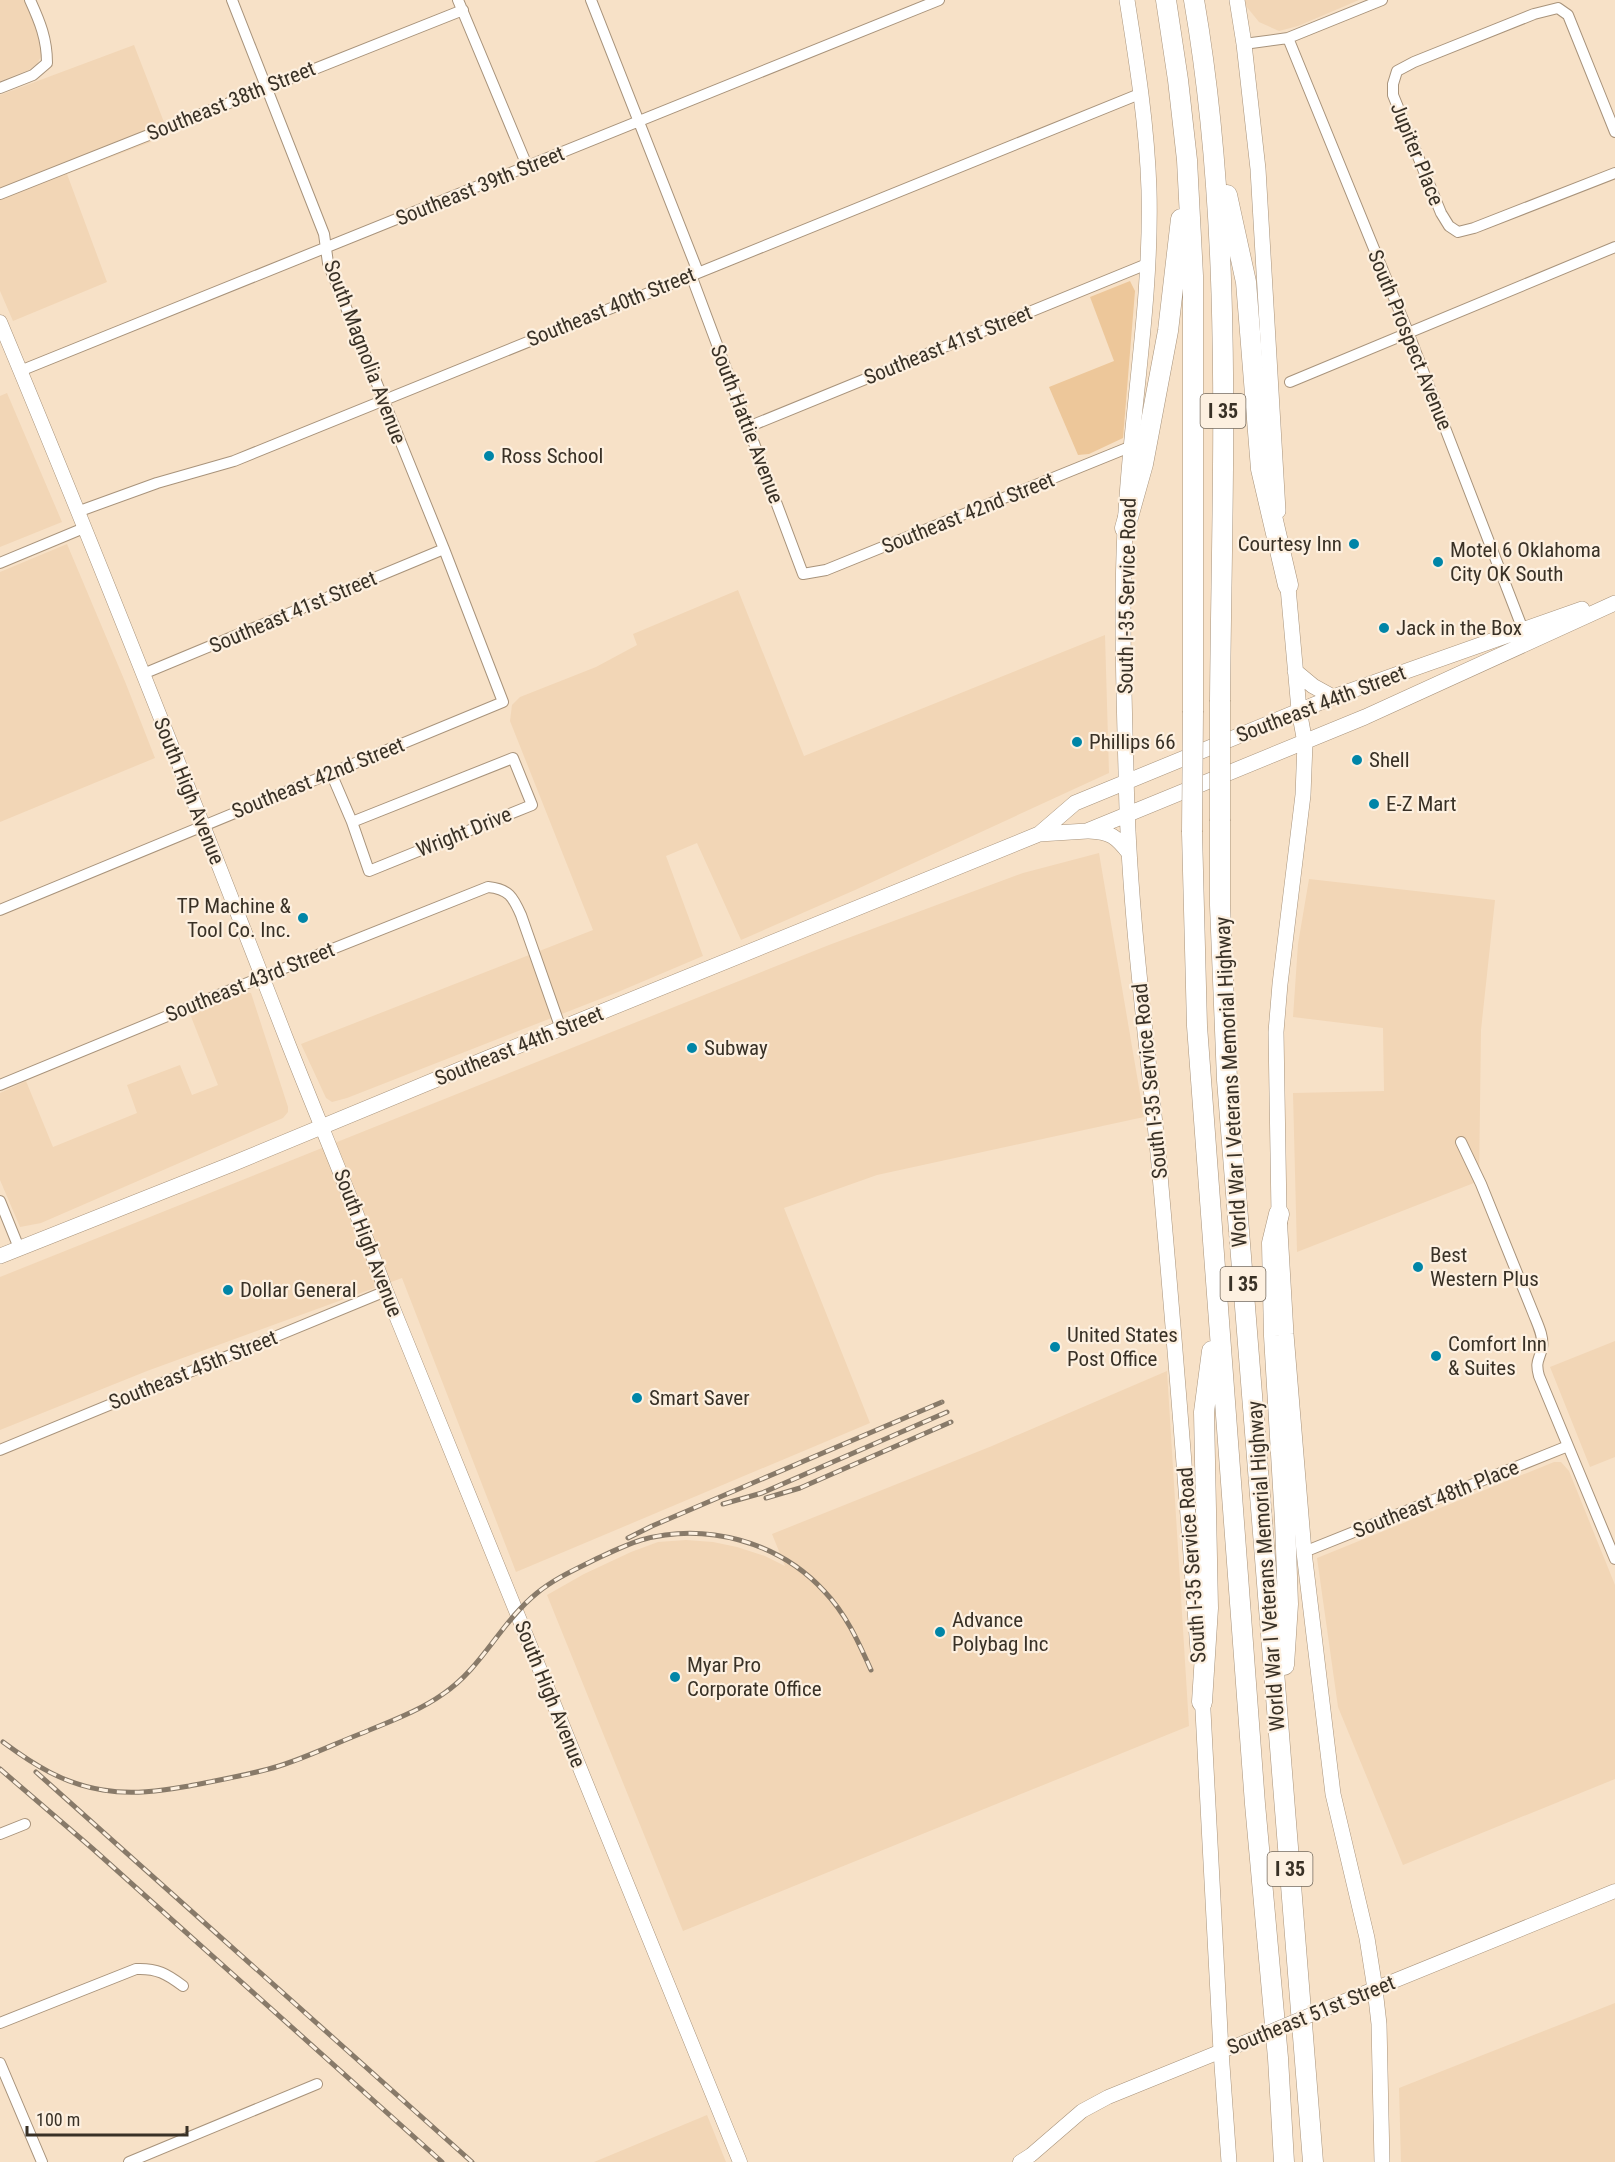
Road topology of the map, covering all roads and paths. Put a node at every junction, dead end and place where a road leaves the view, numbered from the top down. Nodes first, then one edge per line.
1 (30, 0) edge
2 (232, 0) edge
3 (591, 0) edge
4 (939, 0) edge
5 (1127, 0) edge
6 (1166, 0) edge
7 (1194, 0) edge
8 (1237, 0) edge
9 (1382, 0) edge
10 (460, 5) edge
11 (1288, 38) junction
12 (1244, 44) junction
13 (268, 87) junction
14 (0, 88) edge
15 (1142, 93) junction
16 (639, 122) junction
17 (1212, 122) junction
18 (1615, 132) edge
19 (1187, 160) junction
20 (528, 168) junction
21 (1615, 173) edge
22 (0, 194) edge
23 (326, 248) junction
24 (1615, 248) edge
25 (1147, 264) junction
26 (695, 274) junction
27 (0, 322) edge
28 (1408, 333) junction
29 (20, 371) junction
30 (1290, 382) dead end
31 (382, 400) junction
32 (748, 427) junction
33 (1132, 446) junction
34 (77, 512) junction
35 (84, 528) junction
36 (1125, 528) junction
37 (444, 549) junction
38 (0, 563) edge
39 (803, 574) joint
40 (1288, 585) junction
41 (1615, 597) edge
42 (1615, 603) edge
43 (1525, 636) junction
44 (1295, 671) junction
45 (143, 674) junction
46 (1334, 697) junction
47 (503, 702) joint
48 (1299, 710) junction
49 (1305, 743) junction
50 (331, 773) junction
51 (1126, 782) junction
52 (1127, 814) junction
53 (352, 822) junction
54 (203, 826) junction
55 (1087, 831) junction
56 (1039, 834) junction
57 (1129, 853) junction
58 (0, 910) edge
59 (262, 977) junction
60 (561, 1029) junction
61 (0, 1085) edge
62 (322, 1126) junction
63 (1461, 1142) dead end
64 (0, 1201) edge
65 (1279, 1214) junction
66 (19, 1248) junction
67 (0, 1256) edge
68 (386, 1291) junction
69 (1217, 1309) junction
70 (1568, 1446) junction
71 (0, 1450) edge
72 (1304, 1552) junction
73 (1615, 1559) edge
74 (1202, 1702) junction
75 (1280, 1746) junction
76 (25, 1824) dead end
77 (0, 1834) edge
78 (1615, 1891) edge
79 (183, 1986) dead end
80 (1375, 1989) junction
81 (0, 2023) edge
82 (1221, 2051) junction
83 (0, 2063) edge
84 (317, 2084) dead end
85 (42, 2162) edge
86 (129, 2162) edge
87 (740, 2162) edge
88 (1020, 2162) edge
89 (1229, 2162) edge
90 (1284, 2162) edge
91 (1312, 2162) edge
92 (1382, 2162) edge

1 - 14 street
2 - 13 street, South Magnolia Avenue
3 - 16 street, South Hattie Avenue
4 - 16 street, Southeast 39th Street
5 - 15 main road, South I-35 Service Road
6 - 19 highway, World War I Veterans Memorial Highway / I 35
7 - 17 highway, World War I Veterans Memorial Highway / I 35
8 - 12 main road
9 - 11 street
10 - 13 street, Southeast 38th Street
10 - 20 street
11 - 12 street
11 - 28 street, South Prospect Avenue
12 - 40 main road
13 - 22 street, Southeast 38th Street
13 - 23 street, South Magnolia Avenue
15 - 25 main road, South I-35 Service Road
15 - 26 street, Southeast 40th Street
16 - 20 street, Southeast 39th Street
16 - 26 street, South Hattie Avenue
17 - 40 highway
17 - 75 highway, World War I Veterans Memorial Highway / I 35, bridge
18 - 21 street, Jupiter Place
19 - 36 highway
19 - 69 highway, World War I Veterans Memorial Highway / I 35, bridge
20 - 23 street, Southeast 39th Street
23 - 29 street, Southeast 39th Street
23 - 31 street, South Magnolia Avenue
24 - 28 street
25 - 32 street, Southeast 41st Street
25 - 33 main road, South I-35 Service Road
26 - 31 street, Southeast 40th Street
26 - 32 street, South Hattie Avenue
27 - 29 street, South High Avenue
28 - 30 street
28 - 43 street, South Prospect Avenue
29 - 34 street, South High Avenue
31 - 34 street, Southeast 40th Street
31 - 37 street, South Magnolia Avenue
32 - 39 street, South Hattie Avenue
33 - 36 main road, South I-35 Service Road
33 - 39 street, Southeast 42nd Street
34 - 35 street, South High Avenue
35 - 38 street
35 - 45 street, South High Avenue
36 - 51 main road, South I-35 Service Road
37 - 45 street, Southeast 41st Street
37 - 47 street, South Magnolia Avenue
40 - 44 main road
41 - 43 main road, Southeast 44th Street
42 - 43 main road, Southeast 44th Street
43 - 46 main road, Southeast 44th Street
43 - 49 main road, Southeast 44th Street
44 - 46 main road
44 - 48 main road
45 - 54 street, South High Avenue
46 - 48 main road, Southeast 44th Street
47 - 50 street, Southeast 42nd Street
48 - 49 main road
48 - 51 main road, Southeast 44th Street
49 - 52 main road, Southeast 44th Street
49 - 65 main road
50 - 53 street, Wright Drive
50 - 54 street, Southeast 42nd Street
51 - 52 main road, South I-35 Service Road
51 - 56 main road, Southeast 44th Street
52 - 55 main road, Southeast 44th Street
52 - 57 main road, South I-35 Service Road
53 - 53 street, Wright Drive
54 - 58 street, Southeast 42nd Street
54 - 59 street, South High Avenue
55 - 56 main road, Southeast 44th Street
55 - 57 main road
56 - 60 main road, Southeast 44th Street
57 - 74 main road, South I-35 Service Road
59 - 60 street, Southeast 43rd Street
59 - 61 street, Southeast 43rd Street
59 - 62 street, South High Avenue
60 - 62 main road, Southeast 44th Street
62 - 66 main road, Southeast 44th Street
62 - 68 street, South High Avenue
63 - 70 street
64 - 66 street
65 - 72 main road
65 - 75 highway
66 - 67 main road, Southeast 44th Street
68 - 71 street, Southeast 45th Street
68 - 87 street, South High Avenue
69 - 74 highway
69 - 90 highway, World War I Veterans Memorial Highway / I 35
70 - 72 street, Southeast 48th Place
70 - 73 street
72 - 80 main road
74 - 82 main road, South I-35 Service Road
75 - 91 highway, World War I Veterans Memorial Highway / I 35
76 - 77 street
78 - 80 street, Southeast 51st Street
79 - 81 street
80 - 82 street, Southeast 51st Street, bridge
80 - 92 main road
82 - 88 street, Southeast 51st Street
82 - 89 main road, South I-35 Service Road
83 - 85 street
84 - 86 street

